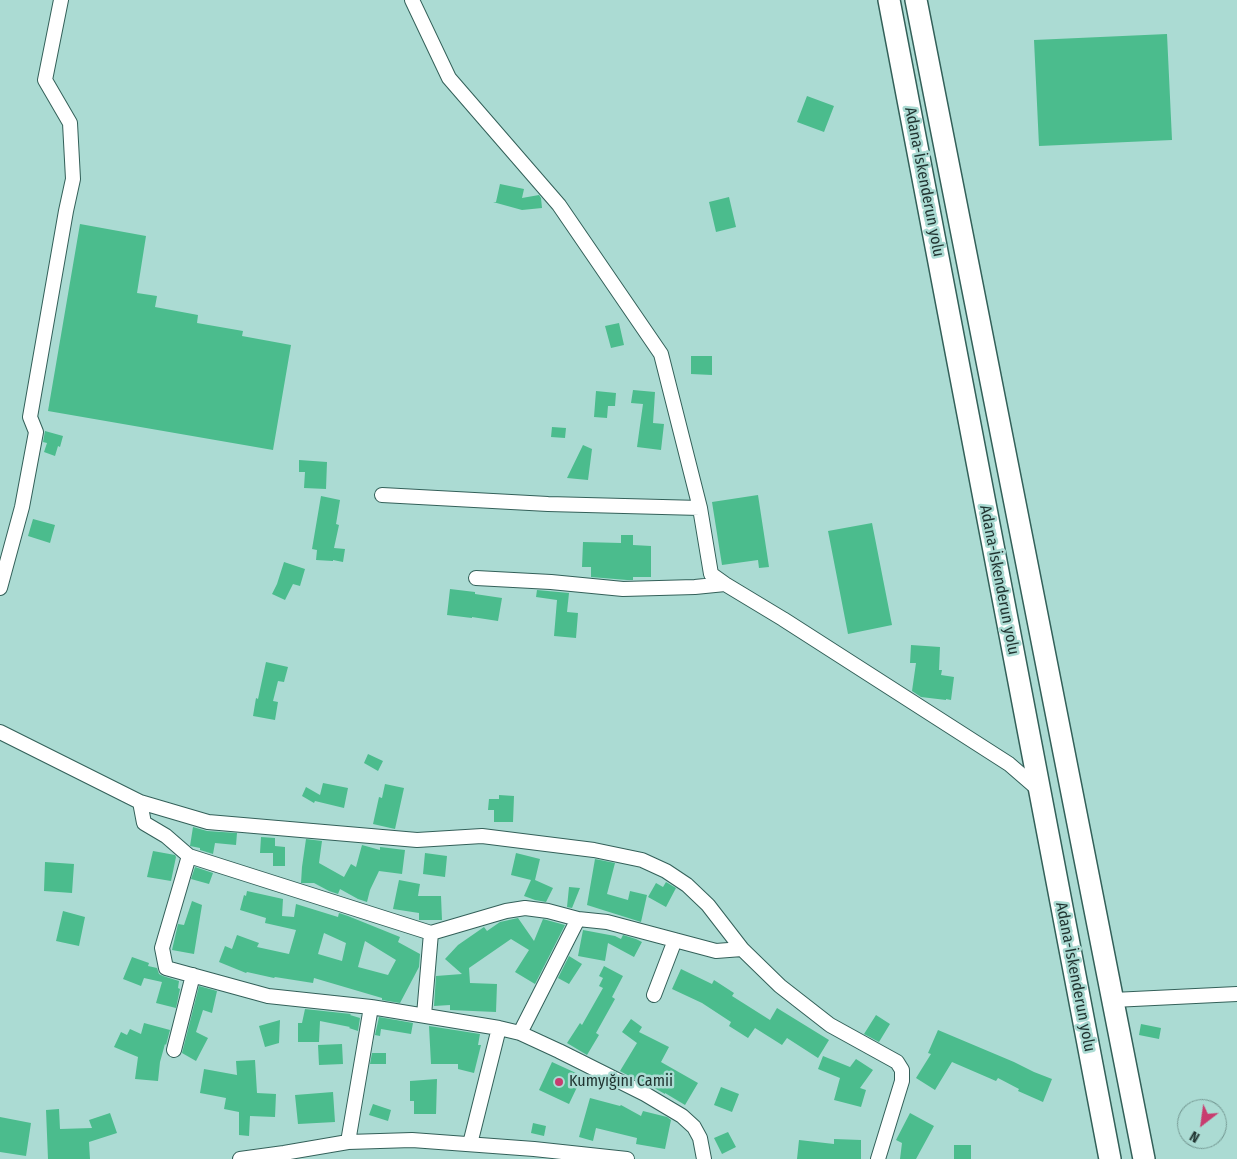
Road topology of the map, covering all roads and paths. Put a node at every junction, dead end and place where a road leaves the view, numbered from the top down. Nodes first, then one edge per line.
1 (61, 0) edge
2 (412, 0) edge
3 (889, 0) edge
4 (916, 0) edge
5 (382, 495) dead end
6 (700, 508) junction
7 (476, 578) dead end
8 (725, 584) junction
9 (0, 588) edge
10 (0, 732) edge
11 (1039, 790) junction
12 (140, 802) junction
13 (189, 856) junction
14 (578, 919) junction
15 (431, 933) junction
16 (675, 940) junction
17 (742, 949) junction
18 (193, 975) junction
19 (1237, 994) edge
20 (654, 995) dead end
21 (1114, 1000) junction
22 (371, 1006) junction
23 (424, 1015) junction
24 (500, 1028) junction
25 (520, 1033) junction
26 (174, 1050) dead end
27 (1139, 1134) junction
28 (348, 1142) junction
29 (470, 1144) junction
30 (534, 1154) edge
31 (295, 1155) edge
32 (240, 1159) edge
33 (627, 1159) edge
34 (704, 1159) edge
35 (878, 1159) edge
36 (1110, 1159) edge
37 (1144, 1159) edge
38 (1151, 1159) edge

1 - 9 street
2 - 6 street
3 - 11 highway, Adana-İskenderun yolu
4 - 21 highway
5 - 6 street
6 - 8 street
7 - 8 street
8 - 11 street
10 - 12 street
11 - 36 highway, Adana-İskenderun yolu
12 - 13 street
12 - 17 street
13 - 15 street
13 - 18 street
14 - 15 street
14 - 16 street
14 - 25 street
15 - 23 street
16 - 17 street
16 - 20 street
17 - 35 street
18 - 22 street
18 - 26 street
19 - 21 street
21 - 27 highway
22 - 23 street
22 - 28 street
23 - 24 street
24 - 25 street
24 - 29 street
25 - 34 street
27 - 37 highway
27 - 38 highway
28 - 29 street
28 - 31 street
29 - 30 street
30 - 33 street
31 - 32 street

